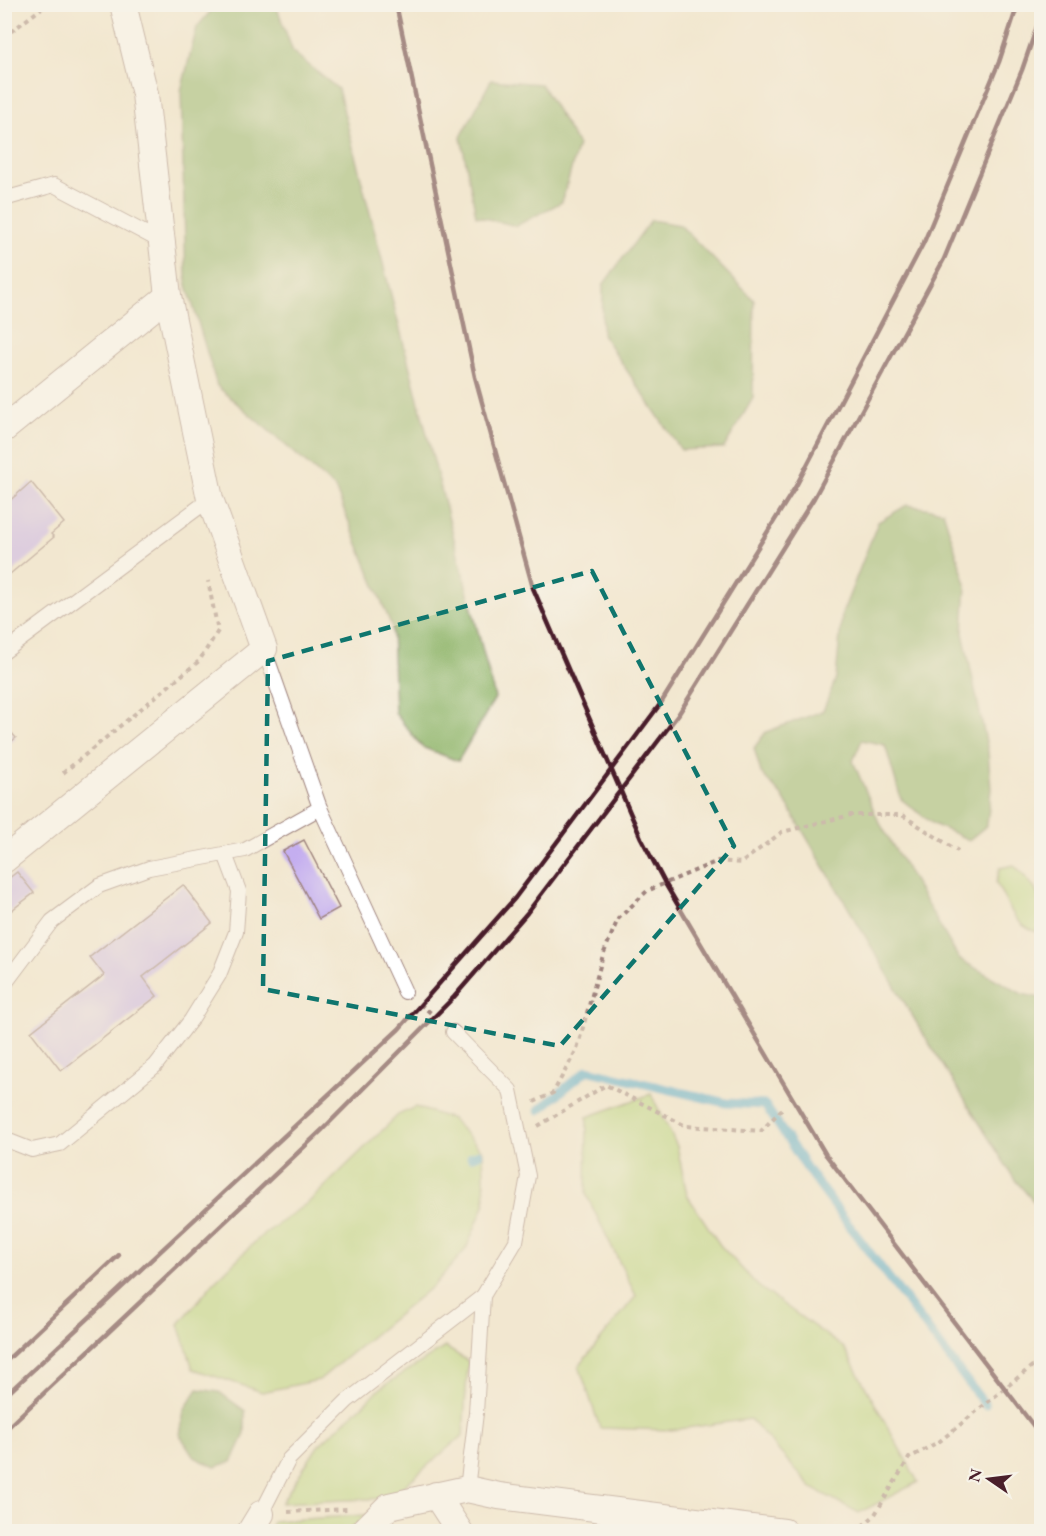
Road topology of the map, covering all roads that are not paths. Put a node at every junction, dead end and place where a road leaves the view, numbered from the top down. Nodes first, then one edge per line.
1 (123, 4) edge
2 (4, 199) edge
3 (162, 242) junction
4 (168, 296) junction
5 (4, 429) edge
6 (210, 499) junction
7 (264, 649) junction
8 (4, 652) edge
9 (320, 808) junction
10 (225, 854) junction
11 (4, 860) edge
12 (4, 985) edge
13 (405, 992) road end
14 (453, 1032) road end
15 (4, 1139) edge
16 (483, 1296) junction
17 (467, 1489) junction
18 (436, 1496) junction
19 (255, 1522) edge
20 (363, 1532) edge
21 (460, 1532) edge
22 (784, 1532) edge

1 - 3 street
2 - 3 lane
3 - 4 street
4 - 5 street
4 - 6 street
6 - 7 street
6 - 8 lane
7 - 9 lane
7 - 11 street
9 - 10 lane
9 - 13 lane
10 - 12 lane
10 - 15 lane
14 - 16 lane
16 - 17 lane
16 - 19 lane
17 - 18 street
17 - 22 street
18 - 20 street
18 - 21 street

